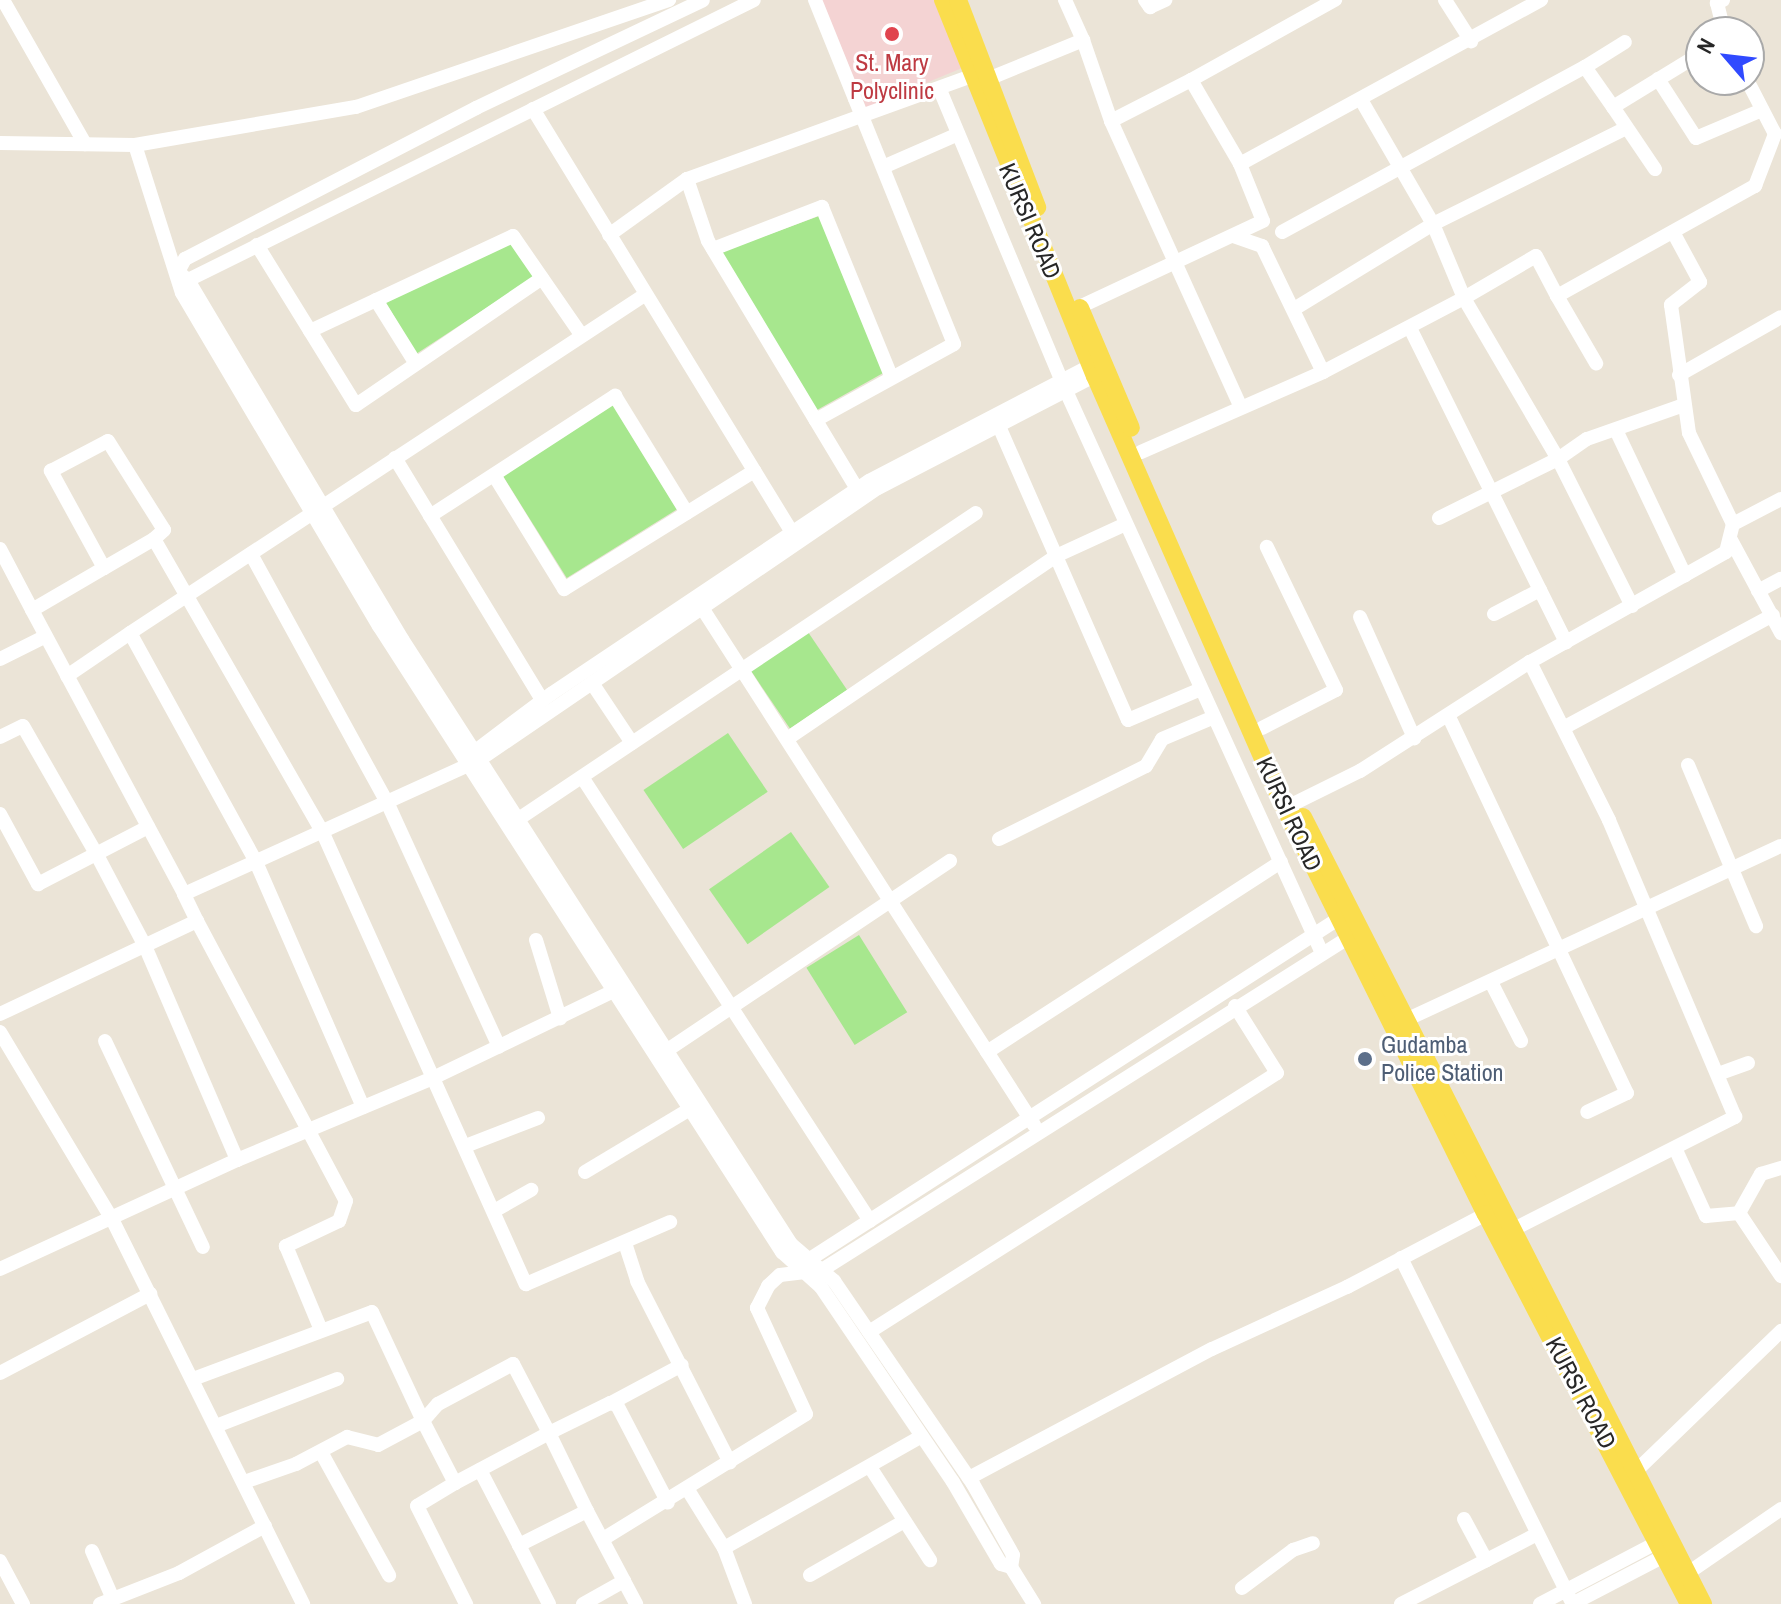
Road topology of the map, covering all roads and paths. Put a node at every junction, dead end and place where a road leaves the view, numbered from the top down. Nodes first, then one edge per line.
1 (3, 0) edge
2 (669, 0) edge
3 (703, 0) edge
4 (754, 0) edge
5 (815, 0) edge
6 (943, 0) edge
7 (958, 0) edge
8 (1065, 0) edge
9 (1145, 0) edge
10 (1165, 0) edge
11 (1335, 0) edge
12 (1445, 0) edge
13 (1541, 0) edge
14 (1723, 0) edge
15 (1720, 16) edge
16 (1083, 40) junction
17 (1471, 41) junction
18 (1625, 42) dead end
19 (1685, 63) edge
20 (1585, 67) junction
21 (980, 77) junction
22 (1658, 79) junction
23 (1191, 80) junction
24 (940, 90) junction
25 (1755, 96) edge
26 (1361, 100) junction
27 (1613, 107) junction
28 (533, 109) junction
29 (1762, 110) junction
30 (862, 118) junction
31 (1111, 121) junction
32 (1776, 124) edge
33 (1624, 129) junction
34 (958, 134) junction
35 (0, 143) edge
36 (85, 144) junction
37 (135, 145) junction
38 (1240, 164) junction
39 (883, 167) junction
40 (1401, 169) junction
41 (1655, 169) dead end
42 (687, 179) junction
43 (1433, 224) junction
44 (1282, 232) dead end
45 (1673, 232) junction
46 (609, 235) junction
47 (1233, 236) junction
48 (257, 245) junction
49 (713, 249) junction
50 (1179, 262) junction
51 (542, 278) junction
52 (181, 279) junction
53 (646, 294) junction
54 (1557, 296) junction
55 (1464, 298) junction
56 (376, 300) junction
57 (1079, 307) junction
58 (1294, 309) junction
59 (1781, 317) edge
60 (1410, 328) junction
61 (310, 331) junction
62 (582, 336) junction
63 (1596, 363) dead end
64 (416, 364) junction
65 (1098, 368) junction
66 (1323, 372) junction
67 (1679, 375) junction
68 (891, 376) junction
69 (1064, 386) junction
70 (1684, 405) junction
71 (1240, 406) junction
72 (816, 420) junction
73 (998, 424) junction
74 (1616, 430) junction
75 (1141, 452) junction
76 (395, 458) junction
77 (1558, 459) junction
78 (754, 471) junction
79 (494, 475) junction
80 (857, 489) junction
81 (1491, 491) junction
82 (1781, 499) edge
83 (317, 509) junction
84 (687, 513) junction
85 (976, 513) dead end
86 (430, 516) junction
87 (1439, 518) dead end
88 (1126, 524) junction
89 (1733, 524) junction
90 (795, 538) junction
91 (154, 539) junction
92 (1731, 540) junction
93 (1267, 547) dead end
94 (0, 549) edge
95 (251, 554) junction
96 (1056, 556) junction
97 (104, 568) junction
98 (1685, 575) junction
99 (1781, 579) edge
100 (1540, 590) junction
101 (1758, 591) junction
102 (189, 598) junction
103 (699, 602) junction
104 (1632, 606) junction
105 (32, 610) junction
106 (1494, 614) dead end
107 (1773, 615) junction
108 (1360, 617) dead end
109 (130, 633) junction
110 (1781, 633) edge
111 (46, 636) junction
112 (1566, 642) junction
113 (0, 659) edge
114 (1530, 662) junction
115 (742, 669) junction
116 (67, 676) junction
117 (592, 683) junction
118 (1201, 689) junction
119 (542, 700) junction
120 (1214, 717) junction
121 (1449, 717) junction
122 (1565, 727) junction
123 (1262, 728) junction
124 (0, 737) edge
125 (1414, 738) junction
126 (787, 739) junction
127 (632, 743) junction
128 (473, 757) junction
129 (1688, 765) dead end
130 (582, 777) junction
131 (387, 802) junction
132 (1291, 806) junction
133 (0, 814) edge
134 (517, 820) junction
135 (148, 827) junction
136 (322, 831) junction
137 (999, 839) dead end
138 (1781, 846) edge
139 (97, 855) junction
140 (255, 860) junction
141 (950, 861) dead end
142 (1281, 862) junction
143 (1730, 869) junction
144 (184, 894) junction
145 (890, 901) junction
146 (1645, 910) junction
147 (1344, 915) junction
148 (197, 921) junction
149 (1756, 926) dead end
150 (1314, 934) junction
151 (1353, 934) junction
152 (536, 940) dead end
153 (145, 947) junction
154 (1321, 951) junction
155 (1558, 952) junction
156 (1492, 984) junction
157 (619, 988) junction
158 (1235, 1006) junction
159 (732, 1009) junction
160 (0, 1014) edge
161 (560, 1018) junction
162 (1399, 1024) junction
163 (0, 1032) edge
164 (105, 1041) dead end
165 (1521, 1041) dead end
166 (499, 1047) junction
167 (987, 1052) junction
168 (662, 1054) junction
169 (1748, 1063) dead end
170 (1718, 1074) junction
171 (435, 1077) junction
172 (363, 1107) junction
173 (690, 1109) junction
174 (1587, 1112) dead end
175 (538, 1118) dead end
176 (1029, 1118) junction
177 (306, 1131) junction
178 (1038, 1132) junction
179 (468, 1145) junction
180 (1675, 1148) junction
181 (237, 1160) junction
182 (1781, 1168) edge
183 (585, 1172) dead end
184 (174, 1189) junction
185 (531, 1190) dead end
186 (494, 1211) junction
187 (1739, 1213) junction
188 (1486, 1214) junction
189 (112, 1219) junction
190 (870, 1221) junction
191 (670, 1222) dead end
192 (1516, 1228) junction
193 (625, 1243) junction
194 (203, 1247) dead end
195 (1401, 1258) junction
196 (806, 1265) junction
197 (0, 1269) edge
198 (822, 1270) junction
199 (1781, 1276) edge
200 (150, 1294) junction
201 (321, 1330) junction
202 (1781, 1331) edge
203 (869, 1332) junction
204 (682, 1365) junction
205 (0, 1373) edge
206 (193, 1379) junction
207 (337, 1379) dead end
208 (613, 1402) junction
209 (423, 1421) junction
210 (216, 1426) junction
211 (549, 1433) junction
212 (922, 1436) junction
213 (321, 1452) junction
214 (730, 1463) junction
215 (870, 1467) junction
216 (480, 1470) junction
217 (1636, 1471) junction
218 (969, 1478) junction
219 (244, 1482) junction
220 (455, 1483) junction
221 (688, 1490) junction
222 (668, 1503) junction
223 (1781, 1509) edge
224 (587, 1511) junction
225 (1464, 1519) dead end
226 (903, 1522) junction
227 (265, 1526) junction
228 (1537, 1534) junction
229 (603, 1539) junction
230 (1313, 1543) dead end
231 (519, 1545) junction
232 (1667, 1546) junction
233 (724, 1548) junction
234 (92, 1551) dead end
235 (930, 1560) dead end
236 (1486, 1560) junction
237 (0, 1561) edge
238 (1011, 1567) junction
239 (1688, 1573) junction
240 (389, 1575) dead end
241 (810, 1575) dead end
242 (624, 1581) junction
243 (1242, 1588) dead end
244 (1571, 1600) edge
245 (106, 1601) edge
246 (23, 1604) edge
247 (303, 1604) edge
248 (466, 1604) edge
249 (549, 1604) edge
250 (583, 1604) edge
251 (636, 1604) edge
252 (745, 1604) edge
253 (1034, 1604) edge
254 (1401, 1604) edge
255 (1540, 1604) edge
256 (1689, 1604) edge
257 (1703, 1604) edge

1 - 36 street
2 - 37 street
3 - 52 street
4 - 28 street
5 - 30 street
6 - 21 main road, KURSI ROAD
7 - 21 main road, KURSI ROAD
8 - 16 street
9 - 10 street
11 - 23 street
12 - 17 street
13 - 17 street
14 - 15 street
16 - 21 street
16 - 31 street
17 - 26 street
18 - 20 street
19 - 22 street
20 - 27 street
20 - 40 street
21 - 24 street
21 - 57 main road, KURSI ROAD
21 - 65 main road, KURSI ROAD
22 - 27 street
22 - 29 street
23 - 31 street
23 - 38 street
24 - 30 street
24 - 34 street
25 - 29 street
26 - 38 street
26 - 40 street
27 - 33 street
28 - 46 street
28 - 48 street
29 - 32 street
30 - 39 street
30 - 42 street
31 - 50 street
32 - 45 street
33 - 41 street
33 - 43 street
34 - 39 street
34 - 69 street
35 - 36 street
36 - 37 street
37 - 52 street
38 - 47 street
39 - 68 street
40 - 43 street
40 - 44 street
42 - 46 street
42 - 49 street
43 - 55 street
43 - 58 street
45 - 54 street
45 - 67 street
46 - 53 street
47 - 50 street
47 - 58 street
48 - 52 street
48 - 61 street
49 - 68 street
49 - 72 street
50 - 57 street
50 - 71 street
51 - 56 street
51 - 62 street
51 - 64 street
52 - 83 street
53 - 62 street
53 - 78 street
54 - 55 street
54 - 63 street
55 - 60 street
55 - 77 street
56 - 61 street
56 - 64 street
57 - 65 main road, KURSI ROAD
58 - 66 street
59 - 67 street
60 - 66 street
60 - 81 street
61 - 64 street
62 - 76 street
65 - 69 street
65 - 75 main road, KURSI ROAD
65 - 132 main road, KURSI ROAD
66 - 71 street
67 - 70 street
68 - 72 street
69 - 73 street
69 - 80 street
69 - 88 street
70 - 74 street
70 - 89 street
71 - 75 street
72 - 80 street
73 - 90 street
73 - 96 street
74 - 77 street
74 - 98 street
75 - 123 main road, KURSI ROAD
76 - 83 street
76 - 86 street
77 - 81 street
77 - 104 street
78 - 84 street
78 - 90 street
79 - 84 street
79 - 84 street
79 - 86 street
80 - 90 street
81 - 87 street
81 - 100 street
82 - 89 street
83 - 95 street
83 - 128 street
85 - 115 street
86 - 119 street
88 - 96 street
88 - 118 street
89 - 92 street
90 - 103 street
91 - 97 street
91 - 97 street
91 - 102 street
92 - 98 street
92 - 101 street
93 - 123 street
94 - 105 street
95 - 102 street
95 - 131 street
96 - 118 street
96 - 126 street
97 - 105 street
98 - 104 street
99 - 101 street
100 - 106 street
100 - 112 street
101 - 107 street
102 - 109 street
102 - 136 street
103 - 115 street
103 - 117 street
103 - 119 street
104 - 112 street
105 - 111 street
107 - 110 street
107 - 122 street
108 - 125 street
109 - 116 street
109 - 140 street
111 - 113 street
111 - 116 street
112 - 114 street
114 - 121 street
114 - 122 street
115 - 126 street
115 - 127 street
116 - 135 street
117 - 127 street
117 - 128 street
118 - 120 street
119 - 128 street
120 - 137 street
120 - 142 street
121 - 125 street
121 - 155 street
122 - 146 street
123 - 132 main road, KURSI ROAD
124 - 139 street
125 - 132 street
126 - 145 street
127 - 130 street
128 - 131 street
128 - 134 street
128 - 157 street
129 - 143 street
130 - 134 street
130 - 159 street
131 - 136 street
131 - 166 street
132 - 147 main road, KURSI ROAD
133 - 139 street
134 - 157 street
135 - 139 street
135 - 144 street
136 - 140 street
136 - 171 street
138 - 143 street
139 - 153 street
140 - 144 street
140 - 172 street
141 - 145 street
142 - 150 street
142 - 167 street
143 - 146 street
143 - 149 street
144 - 148 street
145 - 159 street
145 - 167 street
146 - 155 street
146 - 170 street
147 - 150 street
147 - 151 main road, KURSI ROAD
148 - 153 street
148 - 177 street
150 - 154 street
150 - 176 street
151 - 154 street
151 - 162 main road, KURSI ROAD
152 - 161 street
153 - 160 street
153 - 181 street
154 - 158 street
155 - 156 street
155 - 174 street
156 - 162 street
156 - 165 street
157 - 161 street
157 - 168 street
158 - 178 street
158 - 203 street
159 - 168 street
159 - 190 street
161 - 166 street
162 - 188 main road, KURSI ROAD
162 - 192 main road, KURSI ROAD
163 - 189 street
164 - 184 street
166 - 171 street
167 - 176 street
168 - 173 street
168 - 196 street
169 - 170 street
170 - 180 street
171 - 172 street
171 - 179 street
172 - 177 street
173 - 183 street
173 - 196 street
175 - 179 street
176 - 178 street
176 - 190 street
177 - 181 street
177 - 201 street
178 - 198 street
179 - 186 street
180 - 187 street
180 - 192 street
181 - 184 street
182 - 187 street
184 - 189 street
184 - 194 street
185 - 186 street
186 - 193 street
187 - 199 street
188 - 195 street
188 - 232 main road, KURSI ROAD
189 - 197 street
189 - 200 street
190 - 196 street
191 - 193 street
192 - 217 main road, KURSI ROAD
193 - 204 street
195 - 218 street
195 - 228 street
196 - 198 street
196 - 212 street
196 - 214 street
198 - 203 street
200 - 205 street
200 - 206 street
201 - 206 street
201 - 209 street
202 - 217 street
203 - 218 street
204 - 208 street
204 - 214 street
206 - 210 street
207 - 210 street
208 - 211 street
208 - 222 street
209 - 211 street
209 - 213 street
209 - 220 street
210 - 219 street
211 - 216 street
211 - 224 street
212 - 215 street
212 - 238 street
213 - 219 street
213 - 240 street
214 - 221 street
215 - 226 street
215 - 233 street
216 - 220 street
216 - 231 street
217 - 232 main road, KURSI ROAD
218 - 238 street
219 - 227 street
220 - 248 street
221 - 222 street
221 - 233 street
222 - 229 street
223 - 239 street
224 - 229 street
224 - 231 street
225 - 236 street
226 - 235 street
226 - 241 street
227 - 245 street
227 - 247 street
228 - 236 street
228 - 244 street
229 - 242 street
230 - 243 street
231 - 249 street
232 - 239 main road, KURSI ROAD
232 - 244 street
232 - 256 main road, KURSI ROAD
233 - 252 street
234 - 245 street
236 - 254 street
237 - 246 street
238 - 253 street
239 - 257 main road, KURSI ROAD
242 - 250 street
242 - 251 street
244 - 255 street

